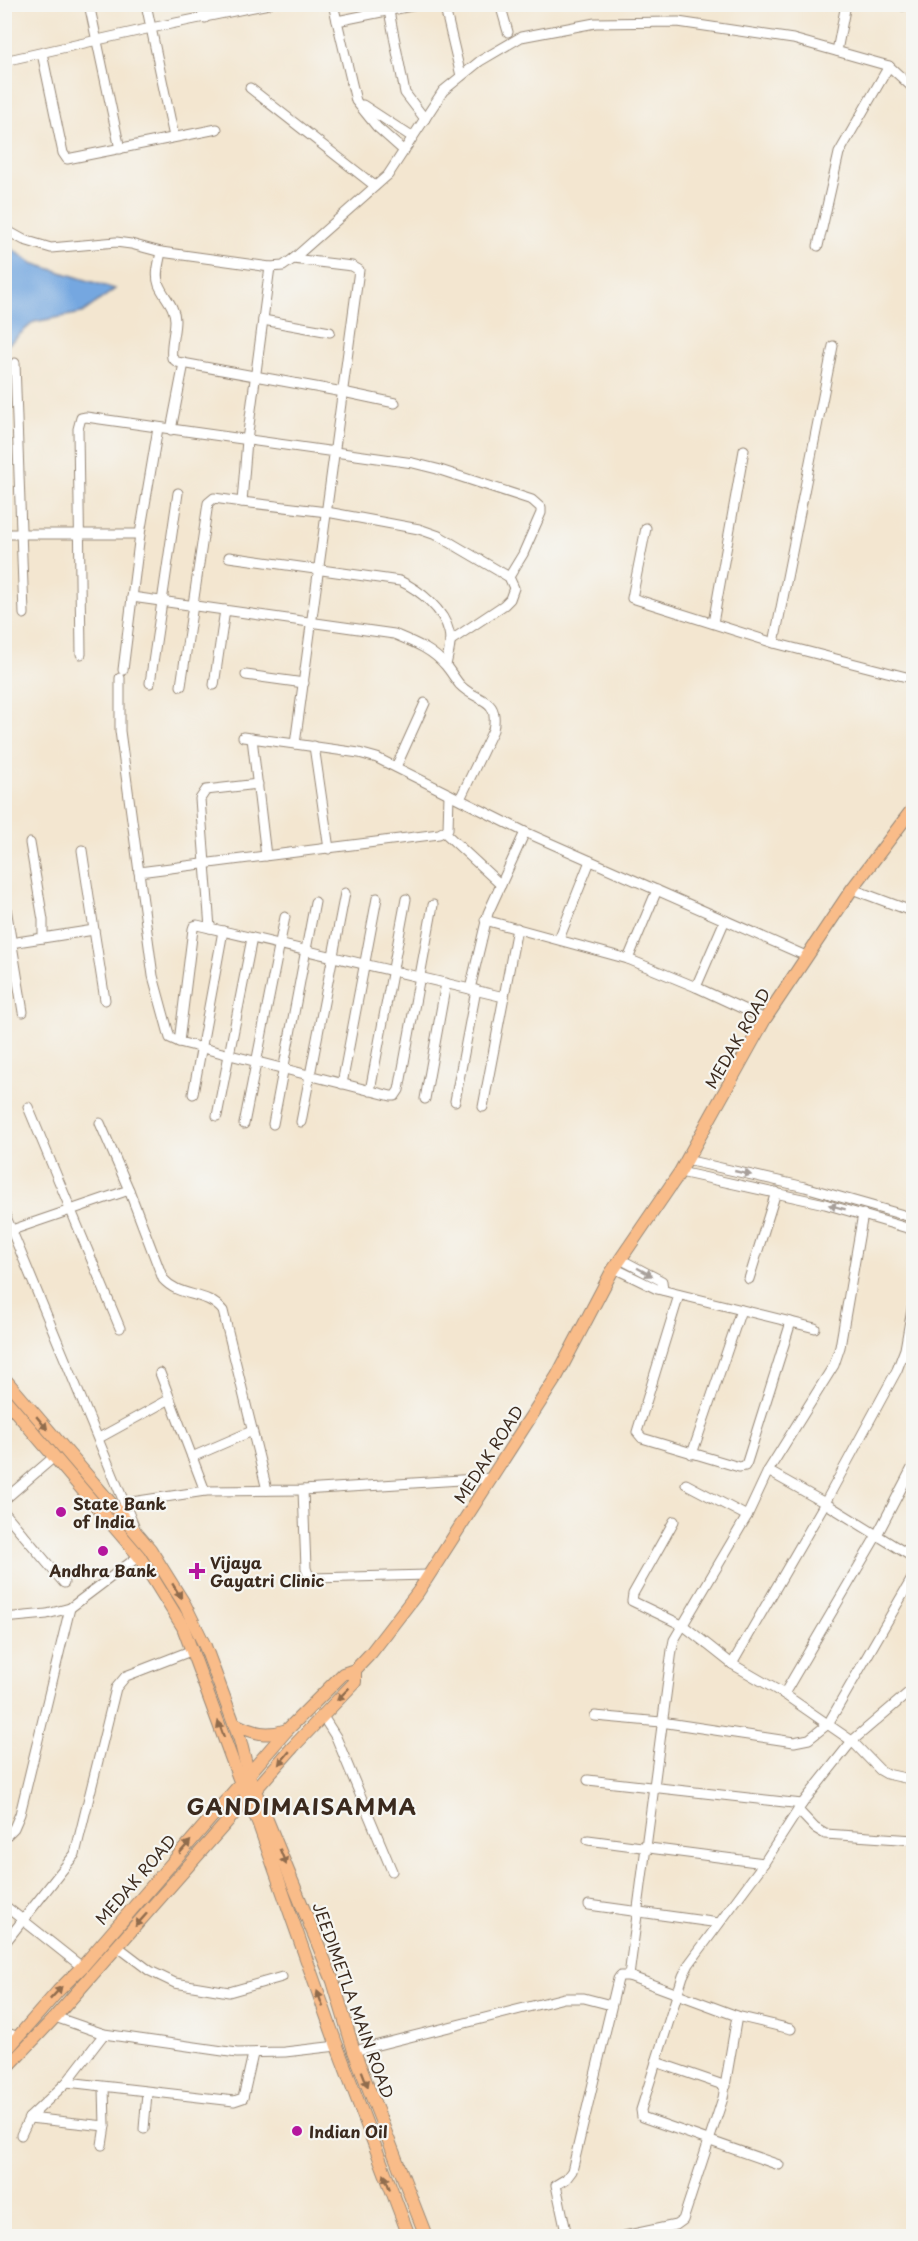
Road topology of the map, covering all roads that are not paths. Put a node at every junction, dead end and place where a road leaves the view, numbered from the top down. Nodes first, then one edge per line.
1 (89, 4) edge
2 (146, 4) edge
3 (202, 4) edge
4 (333, 4) edge
5 (421, 4) edge
6 (444, 4) edge
7 (500, 4) edge
8 (846, 4) edge
9 (264, 5) edge
10 (389, 11) junction
11 (205, 18) junction
12 (337, 21) junction
13 (151, 28) junction
14 (508, 32) dead end
15 (97, 41) junction
16 (837, 51) junction
17 (42, 53) junction
18 (4, 61) edge
19 (889, 66) junction
20 (461, 76) junction
21 (250, 88) dead end
22 (914, 89) edge
23 (356, 101) junction
24 (425, 118) junction
25 (217, 129) dead end
26 (174, 137) junction
27 (412, 137) junction
28 (120, 149) junction
29 (404, 151) junction
30 (375, 186) junction
31 (4, 229) edge
32 (818, 246) dead end
33 (161, 252) junction
34 (293, 259) junction
35 (270, 267) junction
36 (263, 320) junction
37 (330, 332) dead end
38 (833, 346) dead end
39 (15, 363) dead end
40 (184, 363) junction
41 (255, 377) junction
42 (343, 392) junction
43 (395, 404) dead end
44 (158, 428) junction
45 (171, 430) junction
46 (247, 440) junction
47 (744, 450) dead end
48 (336, 452) junction
49 (178, 493) dead end
50 (242, 502) junction
51 (327, 512) junction
52 (646, 528) dead end
53 (4, 534) edge
54 (21, 534) junction
55 (79, 534) junction
56 (140, 534) junction
57 (229, 557) dead end
58 (320, 572) junction
59 (509, 577) junction
60 (132, 597) junction
61 (162, 602) junction
62 (194, 606) junction
63 (225, 610) junction
64 (24, 614) dead end
65 (313, 623) junction
66 (713, 623) junction
67 (450, 641) junction
68 (774, 643) junction
69 (81, 654) dead end
70 (446, 665) junction
71 (246, 675) dead end
72 (914, 679) edge
73 (150, 683) dead end
74 (304, 683) junction
75 (214, 685) dead end
76 (181, 686) dead end
77 (425, 704) dead end
78 (295, 744) junction
79 (314, 747) junction
80 (396, 767) junction
81 (258, 784) junction
82 (449, 794) junction
83 (460, 799) junction
84 (914, 807) edge
85 (444, 832) junction
86 (525, 832) junction
87 (30, 843) dead end
88 (329, 849) junction
89 (82, 850) dead end
90 (266, 856) junction
91 (591, 861) junction
92 (205, 864) junction
93 (139, 872) junction
94 (501, 885) junction
95 (852, 889) junction
96 (657, 890) junction
97 (345, 893) dead end
98 (4, 896) edge
99 (377, 898) dead end
100 (406, 899) dead end
101 (315, 902) dead end
102 (433, 905) dead end
103 (914, 912) edge
104 (285, 917) dead end
105 (486, 920) junction
106 (725, 920) junction
107 (210, 928) junction
108 (517, 928) junction
109 (94, 930) junction
110 (223, 931) junction
111 (43, 938) junction
112 (252, 938) junction
113 (559, 939) junction
114 (8, 944) edge
115 (280, 944) junction
116 (306, 950) junction
117 (806, 956) junction
118 (334, 957) junction
119 (628, 959) junction
120 (365, 964) junction
121 (392, 971) junction
122 (420, 977) junction
123 (446, 983) junction
124 (696, 987) junction
125 (473, 990) junction
126 (504, 997) junction
127 (105, 1000) dead end
128 (24, 1012) dead end
129 (765, 1019) junction
130 (178, 1042) junction
131 (201, 1048) junction
132 (228, 1055) junction
133 (256, 1062) junction
134 (283, 1069) junction
135 (310, 1076) junction
136 (342, 1084) junction
137 (370, 1091) junction
138 (193, 1094) dead end
139 (425, 1099) dead end
140 (455, 1101) dead end
141 (28, 1107) dead end
142 (483, 1107) dead end
143 (216, 1116) dead end
144 (301, 1122) dead end
145 (100, 1123) dead end
146 (244, 1124) dead end
147 (273, 1124) dead end
148 (686, 1160) junction
149 (680, 1172) junction
150 (129, 1190) junction
151 (776, 1192) junction
152 (71, 1210) junction
153 (4, 1212) edge
154 (864, 1214) junction
155 (914, 1218) edge
156 (12, 1230) junction
157 (914, 1230) edge
158 (617, 1264) junction
159 (749, 1279) dead end
160 (678, 1295) junction
161 (914, 1299) edge
162 (741, 1310) junction
163 (791, 1322) junction
164 (120, 1328) dead end
165 (815, 1328) dead end
166 (160, 1373) dead end
167 (4, 1378) edge
168 (4, 1398) edge
169 (170, 1399) junction
170 (252, 1431) junction
171 (99, 1438) junction
172 (692, 1454) junction
173 (54, 1457) junction
174 (192, 1457) junction
175 (914, 1464) edge
176 (768, 1471) junction
177 (492, 1478) junction
178 (686, 1484) dead end
179 (267, 1490) junction
180 (303, 1490) junction
181 (205, 1491) junction
182 (4, 1500) edge
183 (125, 1503) junction
184 (825, 1503) junction
185 (4, 1512) edge
186 (747, 1516) junction
187 (674, 1521) dead end
188 (135, 1533) junction
189 (877, 1535) junction
190 (139, 1556) junction
191 (914, 1558) edge
192 (428, 1575) junction
193 (914, 1575) edge
194 (64, 1583) dead end
195 (70, 1608) junction
196 (4, 1618) edge
197 (684, 1626) junction
198 (193, 1650) junction
199 (732, 1664) junction
200 (355, 1670) junction
201 (914, 1688) edge
202 (784, 1694) junction
203 (322, 1715) junction
204 (595, 1716) dead end
205 (661, 1722) junction
206 (235, 1724) junction
207 (828, 1724) junction
208 (287, 1730) junction
209 (852, 1741) junction
210 (245, 1780) junction
211 (588, 1780) dead end
212 (914, 1780) edge
213 (654, 1787) junction
214 (252, 1796) junction
215 (800, 1807) junction
216 (4, 1838) edge
217 (588, 1840) dead end
218 (914, 1840) edge
219 (646, 1847) junction
220 (764, 1863) junction
221 (392, 1871) dead end
222 (4, 1905) edge
223 (589, 1905) dead end
224 (638, 1911) junction
225 (23, 1921) junction
226 (719, 1923) junction
227 (4, 1944) edge
228 (117, 1946) junction
229 (82, 1967) junction
230 (629, 1976) junction
231 (282, 1977) dead end
232 (677, 1994) junction
233 (611, 2005) junction
234 (738, 2016) junction
235 (55, 2017) junction
236 (30, 2023) junction
237 (791, 2029) dead end
238 (4, 2032) edge
239 (40, 2033) junction
240 (104, 2034) junction
241 (19, 2037) junction
242 (337, 2046) junction
243 (354, 2051) junction
244 (4, 2053) edge
245 (253, 2054) junction
246 (656, 2062) junction
247 (4, 2071) edge
248 (67, 2082) junction
249 (726, 2086) junction
250 (104, 2087) junction
251 (147, 2093) junction
252 (29, 2118) junction
253 (105, 2126) junction
254 (144, 2129) dead end
255 (21, 2135) dead end
256 (710, 2139) junction
257 (102, 2145) dead end
258 (779, 2165) dead end
259 (409, 2236) edge
260 (426, 2236) edge
261 (567, 2236) edge
262 (624, 2236) edge

1 - 15 street
2 - 13 street
3 - 11 street
4 - 12 street
5 - 10 street
6 - 20 street
7 - 14 street
8 - 16 street
9 - 11 street
10 - 12 street
10 - 24 street
11 - 13 street
12 - 23 street
13 - 15 street
13 - 26 street
15 - 17 street
15 - 28 street
16 - 19 street
16 - 20 street
17 - 18 street
17 - 28 street
19 - 22 street
19 - 32 street
20 - 24 street
21 - 30 street
23 - 27 street
23 - 29 street
24 - 27 street
25 - 26 street
26 - 28 street
27 - 29 street
29 - 30 street
30 - 34 street
31 - 33 street
33 - 35 street
33 - 40 street
34 - 35 street
34 - 42 street
35 - 36 street
36 - 37 street
36 - 41 street
38 - 68 street
39 - 54 street
40 - 41 street
40 - 45 street
41 - 42 street
41 - 46 street
42 - 43 street
42 - 48 street
44 - 45 street
44 - 55 street
44 - 56 street
45 - 46 street
46 - 48 street
46 - 50 street
47 - 66 street
48 - 51 street
48 - 59 street
49 - 61 street
50 - 51 street
50 - 62 street
51 - 58 street
51 - 59 street
52 - 66 street
53 - 54 street
54 - 55 street
54 - 64 street
55 - 56 street
55 - 69 street
56 - 60 street
57 - 58 street
58 - 65 street
58 - 67 street
59 - 67 street
60 - 61 street
60 - 93 street
61 - 62 street
61 - 73 street
62 - 63 street
62 - 76 street
63 - 65 street
63 - 75 street
65 - 70 street
65 - 74 street
66 - 68 street
67 - 70 street
68 - 72 street
70 - 83 street
71 - 74 street
74 - 78 street
77 - 80 street
78 - 79 street
78 - 81 street
79 - 80 street
79 - 88 street
80 - 82 street
81 - 90 street
81 - 92 street
82 - 83 street
82 - 85 street
83 - 86 street
84 - 95 main road, MEDAK ROAD
85 - 88 street
85 - 94 street
86 - 91 street
86 - 94 street
87 - 111 street
88 - 90 street
89 - 109 street
90 - 92 street
91 - 96 street
91 - 113 street
92 - 93 street
92 - 107 street
93 - 130 street
94 - 105 street
95 - 103 street
95 - 117 main road, MEDAK ROAD
96 - 106 street
96 - 119 street
97 - 118 street
98 - 114 street
99 - 120 street
100 - 121 street
101 - 116 street
102 - 122 street
104 - 115 street
105 - 108 street
105 - 125 street
106 - 117 street
106 - 124 street
107 - 110 street
107 - 130 street
108 - 113 street
108 - 126 street
109 - 111 street
109 - 127 street
110 - 112 street
110 - 131 street
111 - 114 street
112 - 115 street
112 - 132 street
113 - 119 street
114 - 128 street
115 - 116 street
115 - 133 street
116 - 118 street
116 - 134 street
117 - 129 main road, MEDAK ROAD
118 - 120 street
118 - 135 street
119 - 124 street
120 - 121 street
120 - 136 street
121 - 122 street
121 - 137 street
122 - 123 street
122 - 137 street
123 - 125 street
123 - 139 street
124 - 129 street
125 - 126 street
125 - 140 street
126 - 142 street
129 - 148 main road, MEDAK ROAD
130 - 131 street
131 - 132 street
131 - 138 street
132 - 133 street
132 - 143 street
133 - 134 street
133 - 146 street
134 - 135 street
134 - 147 street
135 - 136 street
135 - 144 street
136 - 137 street
141 - 152 street
145 - 150 street
148 - 149 main road, MEDAK ROAD
148 -> 155 street
149 - 151 street
149 - 158 main road, MEDAK ROAD
150 - 152 street
150 - 170 street
154 -> 151 street
151 - 159 street
152 - 156 street
152 - 164 street
153 - 156 street
154 - 157 street
154 - 176 street
156 - 171 street
158 - 160 street
158 - 177 main road, MEDAK ROAD
160 - 162 street
160 - 172 street
161 - 184 street
162 - 163 street
162 - 172 street
163 - 165 street
163 - 172 street
166 - 169 street
167 -> 188 main road
168 - 173 main road
169 - 171 street
169 - 174 street
170 - 174 street
170 - 179 street
171 - 183 street
173 - 182 street
173 - 190 main road
174 - 181 street
175 - 189 street
176 - 184 street
176 - 186 street
177 - 180 street
177 - 192 main road, MEDAK ROAD
178 - 186 street
179 - 180 street
179 - 181 street
180 - 192 street
181 - 183 street
183 - 188 street
184 - 189 street
184 - 199 street
185 - 194 street
186 - 197 street
187 - 197 street
188 -> 206 main road
189 - 191 street
189 - 202 street
190 - 195 street
190 - 198 main road
192 - 200 main road, MEDAK ROAD
193 - 207 street
195 - 196 street
195 - 216 street
197 - 199 street
197 - 205 street
210 -> 198 main road
198 - 225 street
199 - 202 street
200 -> 203 main road
200 - 208 main road, MEDAK ROAD
201 - 209 street
202 - 207 street
203 -> 214 main road
203 - 221 street
204 - 205 street
205 - 207 street
205 - 213 street
206 - 208 main road
206 - 210 main road
207 - 209 street
208 - 210 main road, MEDAK ROAD
209 - 212 street
209 - 215 street
210 - 214 main road
229 -> 210 main road, MEDAK ROAD
211 - 213 street
213 - 215 street
213 - 219 street
214 -> 228 main road
242 -> 214 main road, JEEDIMETLA MAIN ROAD
214 -> 243 main road, JEEDIMETLA MAIN ROAD
215 - 218 street
215 - 220 street
217 - 219 street
219 - 220 street
219 - 224 street
220 - 226 street
222 - 225 street
223 - 224 street
224 - 226 street
224 - 230 street
225 - 227 street
225 - 229 street
226 - 232 street
228 - 231 street
228 - 235 main road
236 -> 229 main road, MEDAK ROAD
230 - 232 street
230 - 233 street
232 - 234 street
232 - 246 street
233 - 243 street
233 - 261 street
234 - 237 street
234 - 249 street
235 - 239 main road
235 - 240 street
236 - 239 main road
236 - 241 main road, MEDAK ROAD
238 - 241 street
239 - 247 main road
240 - 245 street
240 - 248 street
241 - 244 main road, MEDAK ROAD
242 - 245 street
259 -> 242 main road, JEEDIMETLA MAIN ROAD
243 -> 260 main road, JEEDIMETLA MAIN ROAD
245 - 251 street
246 - 249 street
246 - 256 street
248 - 250 street
248 - 252 street
249 - 256 street
250 - 251 street
250 - 253 street
251 - 254 street
252 - 253 street
252 - 255 street
253 - 257 street
256 - 258 street
256 - 262 street

